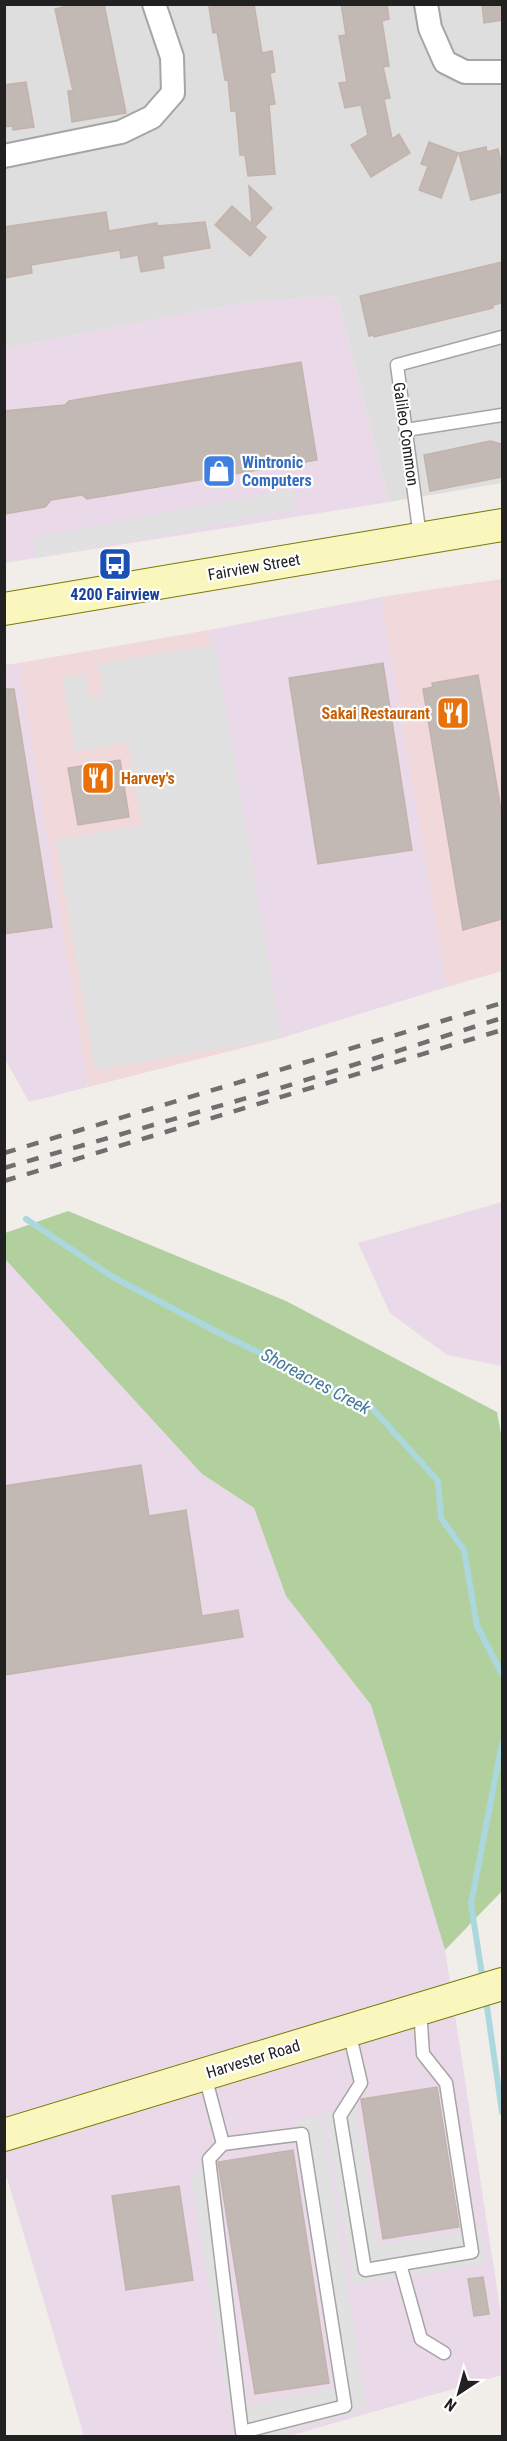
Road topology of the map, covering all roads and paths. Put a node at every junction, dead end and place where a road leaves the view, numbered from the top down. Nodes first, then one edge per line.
1 (154, 4) edge
2 (426, 4) edge
3 (502, 72) edge
4 (4, 156) edge
5 (502, 337) edge
6 (502, 415) edge
7 (406, 430) junction
8 (502, 525) edge
9 (421, 539) junction
10 (4, 609) edge
11 (502, 1984) edge
12 (420, 2008) junction
13 (349, 2030) junction
14 (204, 2074) junction
15 (4, 2135) edge
16 (223, 2144) junction
17 (400, 2264) junction
18 (444, 2353) dead end

1 - 4 street
2 - 3 street
5 - 7 lane, Galileo Common
6 - 7 lane
7 - 9 lane, Galileo Common
8 - 9 main road, Fairview Street
9 - 10 main road, Fairview Street
11 - 12 main road, Harvester Road
12 - 13 main road, Harvester Road
12 - 17 lane
13 - 14 main road, Harvester Road
13 - 17 lane
14 - 15 main road, Harvester Road
14 - 16 lane
16 - 16 lane
17 - 18 lane

